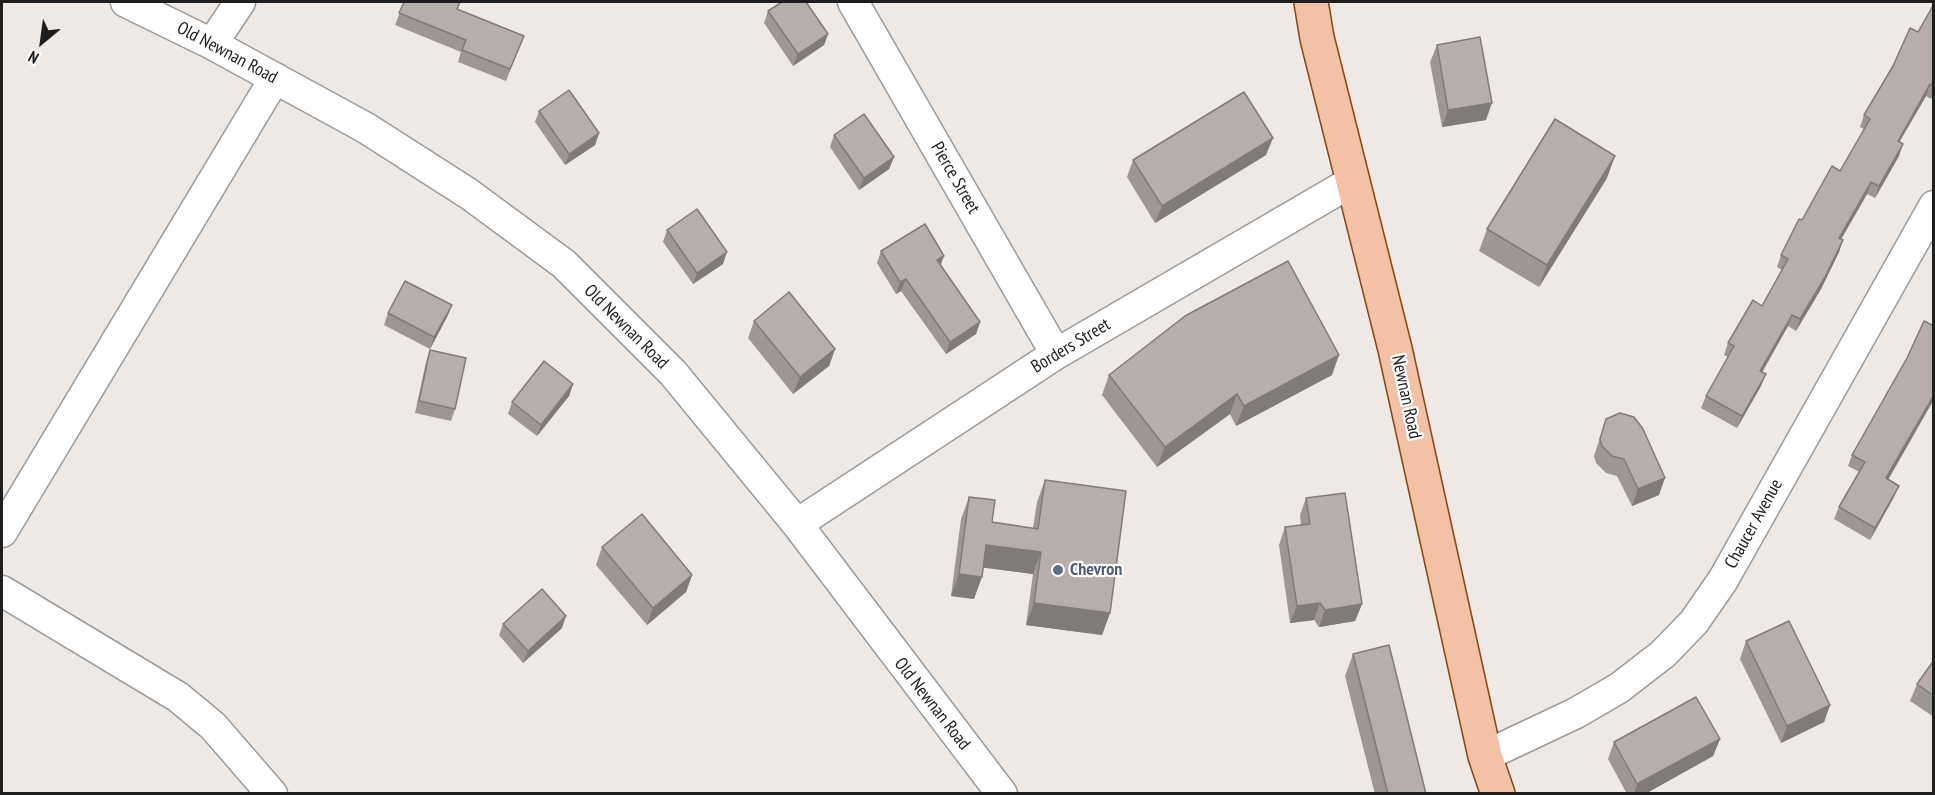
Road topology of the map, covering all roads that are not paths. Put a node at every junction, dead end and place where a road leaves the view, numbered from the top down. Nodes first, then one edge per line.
1 (126, 2) edge
2 (240, 2) edge
3 (853, 2) edge
4 (1311, 2) edge
5 (212, 44) junction
6 (274, 78) junction
7 (1353, 181) junction
8 (1934, 206) edge
9 (1056, 354) junction
10 (797, 524) junction
11 (2, 532) edge
12 (2, 591) edge
13 (1485, 756) junction
14 (999, 793) edge
15 (272, 794) edge
16 (1498, 794) edge

1 - 5 street, Old Newnan Road
2 - 5 street
3 - 9 street, Pierce Street
4 - 7 main road, Newnan Road
5 - 6 street, Old Newnan Road
6 - 10 street, Old Newnan Road
6 - 11 street
7 - 9 street, Borders Street
7 - 13 main road, Newnan Road
8 - 13 street, Chaucer Avenue
9 - 10 street, Borders Street
10 - 14 street, Old Newnan Road
12 - 15 street
13 - 16 main road, Newnan Road

